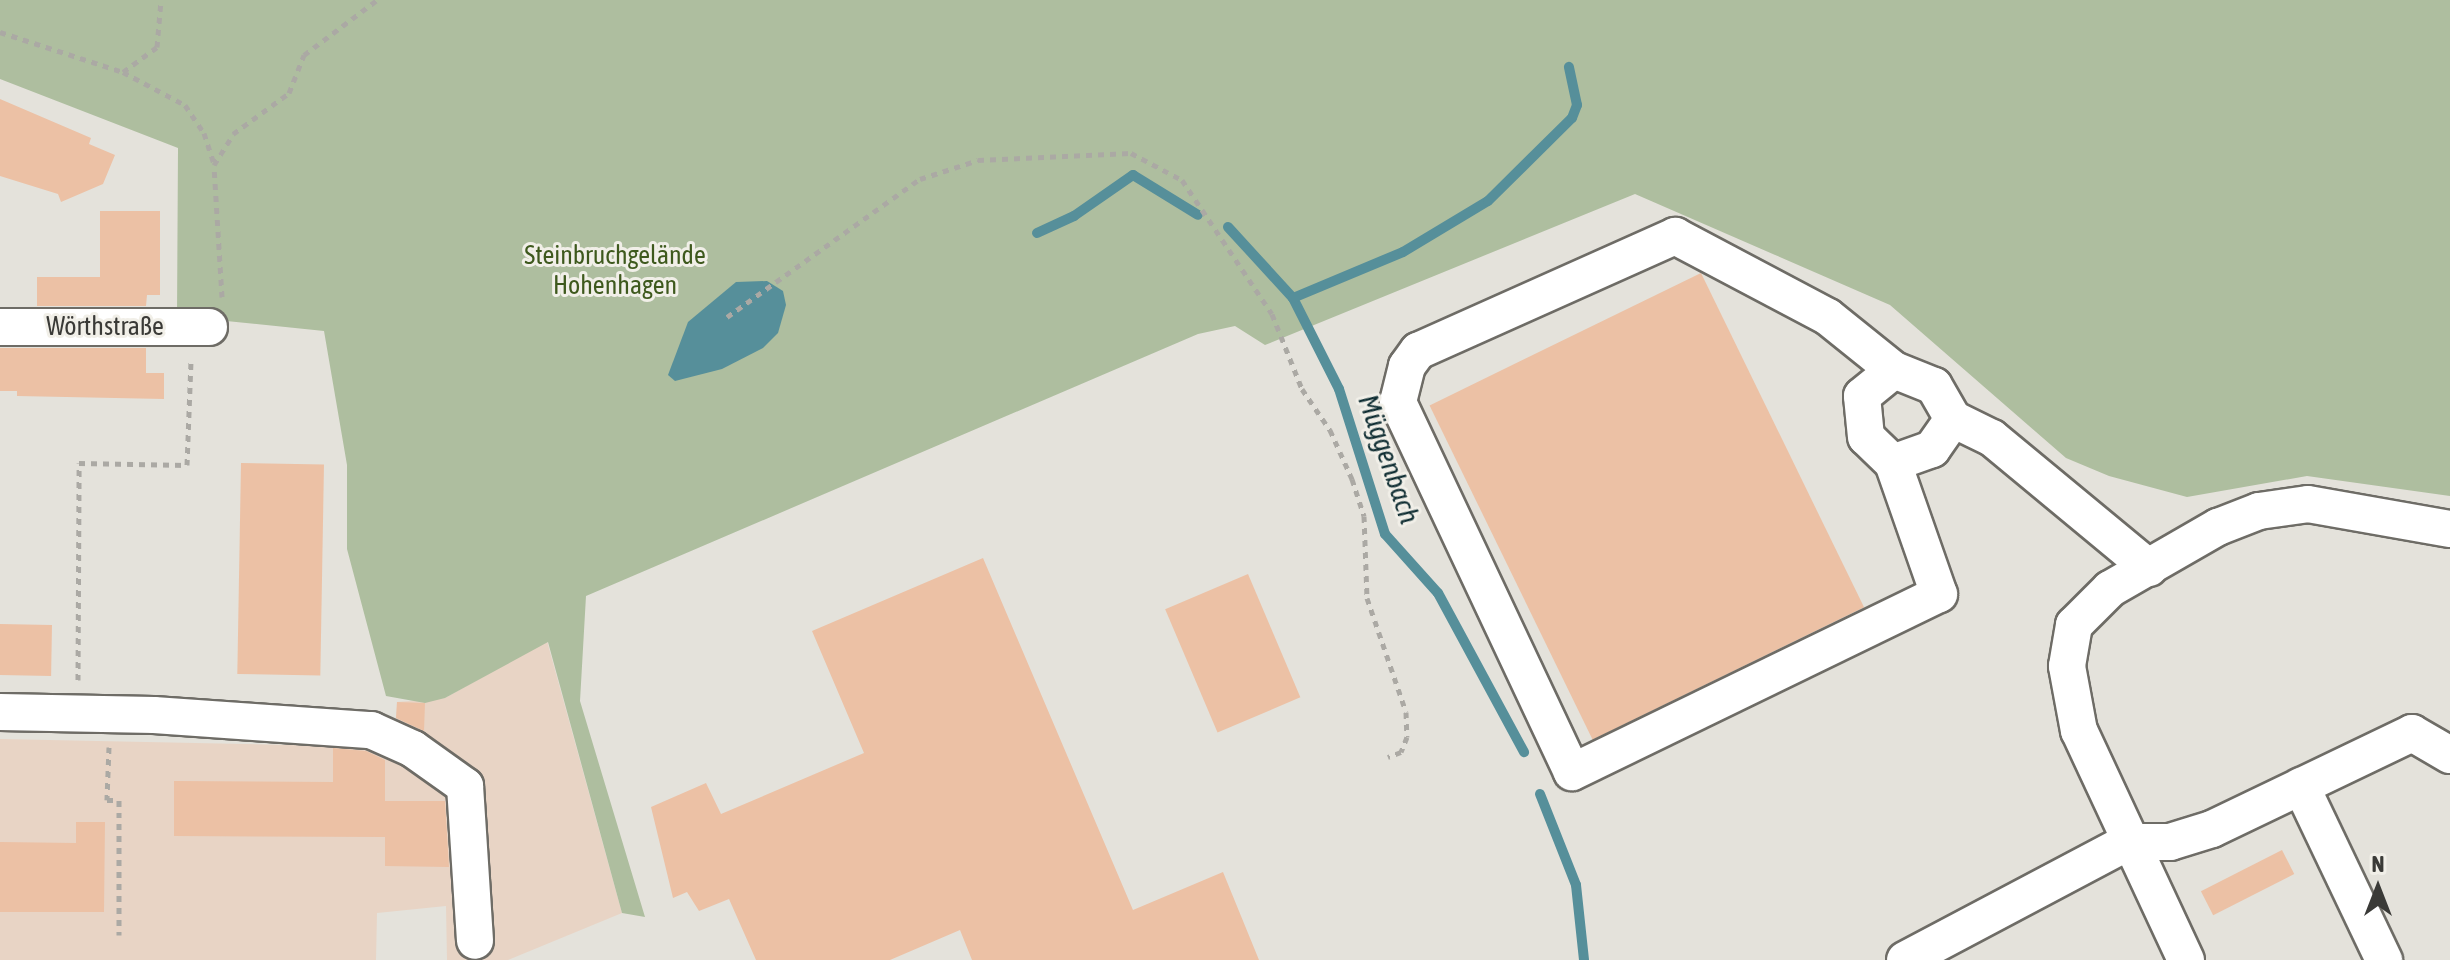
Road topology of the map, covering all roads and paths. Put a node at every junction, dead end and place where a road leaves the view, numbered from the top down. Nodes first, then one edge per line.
1 (161, 0) edge
2 (377, 0) edge
3 (0, 32) edge
4 (123, 72) junction
5 (214, 165) junction
6 (727, 317) dead end
7 (0, 327) edge
8 (200, 327) junction
9 (1894, 370) junction
10 (1953, 419) junction
11 (1893, 463) junction
12 (2450, 529) edge
13 (2149, 568) junction
14 (0, 712) edge
15 (78, 713) junction
16 (109, 745) dead end
17 (2450, 755) edge
18 (1388, 757) dead end
19 (2301, 786) junction
20 (2128, 842) junction
21 (119, 935) dead end
22 (475, 941) dead end
23 (1905, 960) edge
24 (2186, 960) edge
25 (2384, 960) edge

1 - 4 path
2 - 5 path
3 - 4 path
4 - 5 path
5 - 8 path
6 - 18 path
7 - 8 street, Wörthstraße
8 - 15 path
9 - 10 street
9 - 11 street
9 - 11 street
10 - 11 street
10 - 13 street
12 - 13 street
13 - 20 street
14 - 15 street
15 - 22 street
16 - 21 path
17 - 19 street
19 - 20 street
19 - 25 street
20 - 23 street
20 - 24 street

